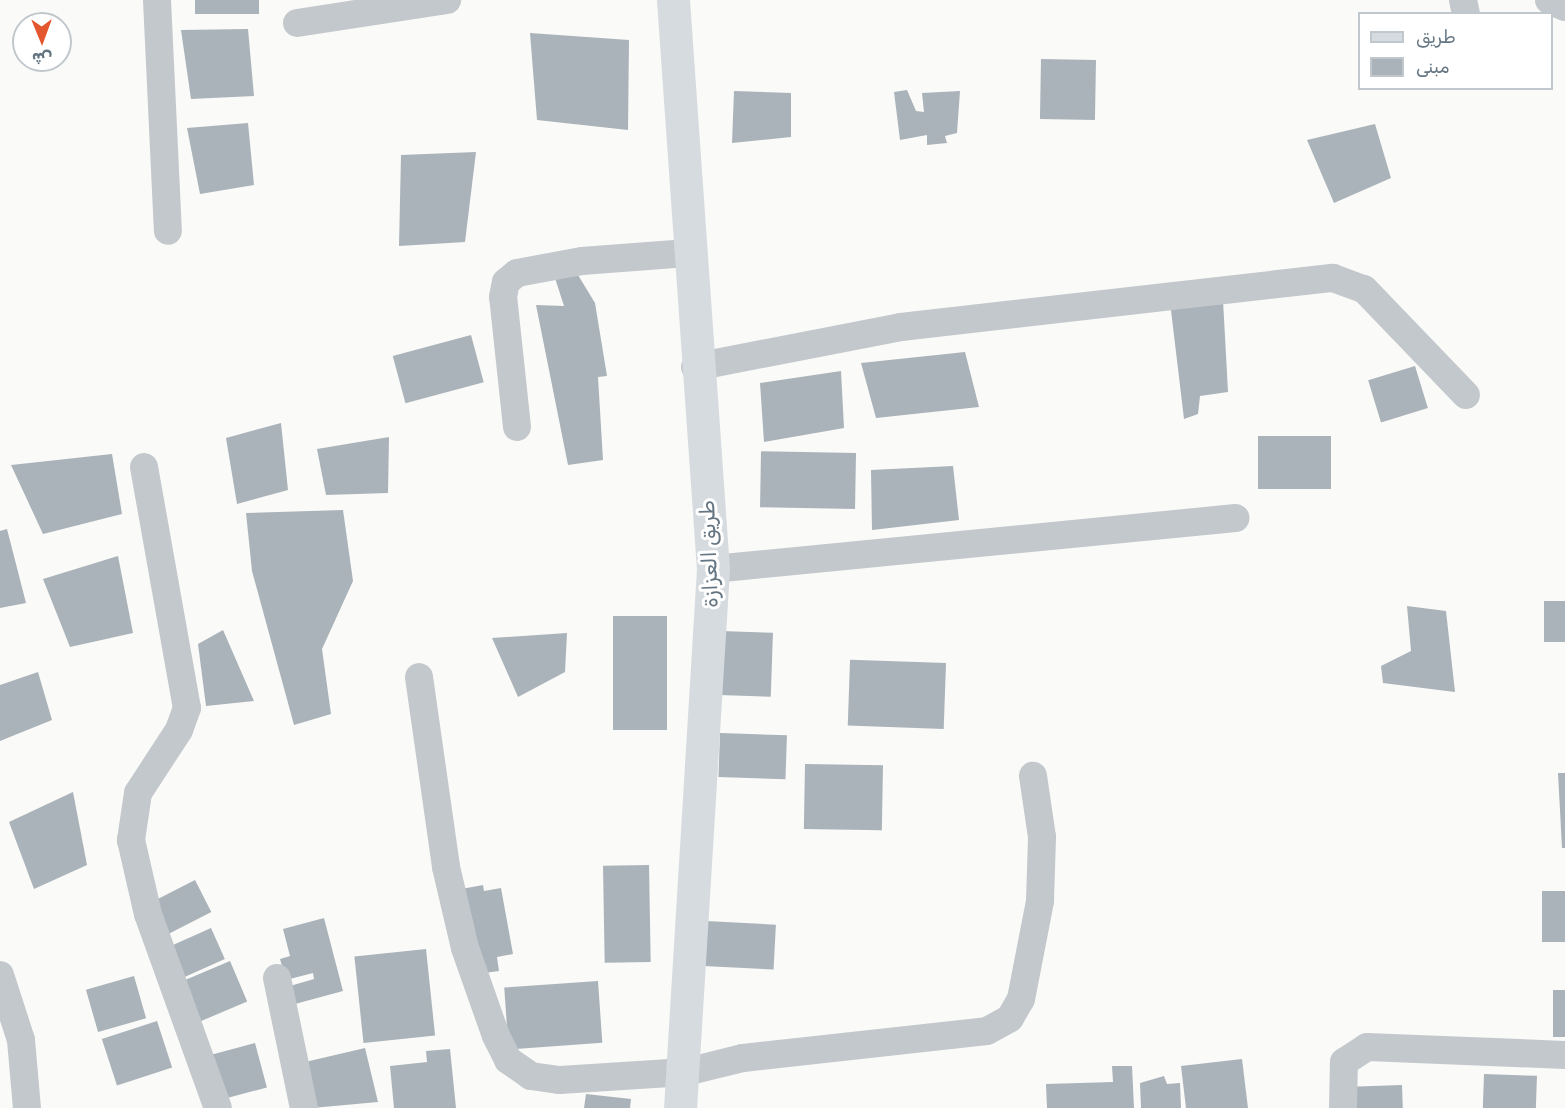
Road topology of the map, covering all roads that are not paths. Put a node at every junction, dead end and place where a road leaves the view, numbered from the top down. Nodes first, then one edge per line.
1 (158, 0) edge
2 (447, 0) edge
3 (673, 0) edge
4 (1549, 0) edge
5 (1565, 7) edge
6 (297, 23) dead end
7 (168, 231) dead end
8 (688, 253) junction
9 (695, 367) junction
10 (1466, 395) dead end
11 (517, 427) dead end
12 (144, 467) dead end
13 (1236, 518) dead end
14 (713, 569) junction
15 (419, 677) dead end
16 (1033, 776) dead end
17 (0, 975) edge
18 (277, 978) dead end
19 (1565, 1055) edge
20 (686, 1072) junction
21 (27, 1108) edge
22 (219, 1108) edge
23 (304, 1108) edge
24 (680, 1108) edge
25 (1343, 1108) edge

1 - 7 street
2 - 6 street
3 - 8 street, طريق العزازة
4 - 5 street
8 - 9 street, طريق العزازة
8 - 11 street
9 - 10 street
9 - 14 street, طريق العزازة
12 - 22 street
13 - 14 street
14 - 20 street, طريق العزازة
15 - 20 street
16 - 20 street
17 - 21 street
18 - 23 street
19 - 25 street
20 - 24 street, طريق العزازة

